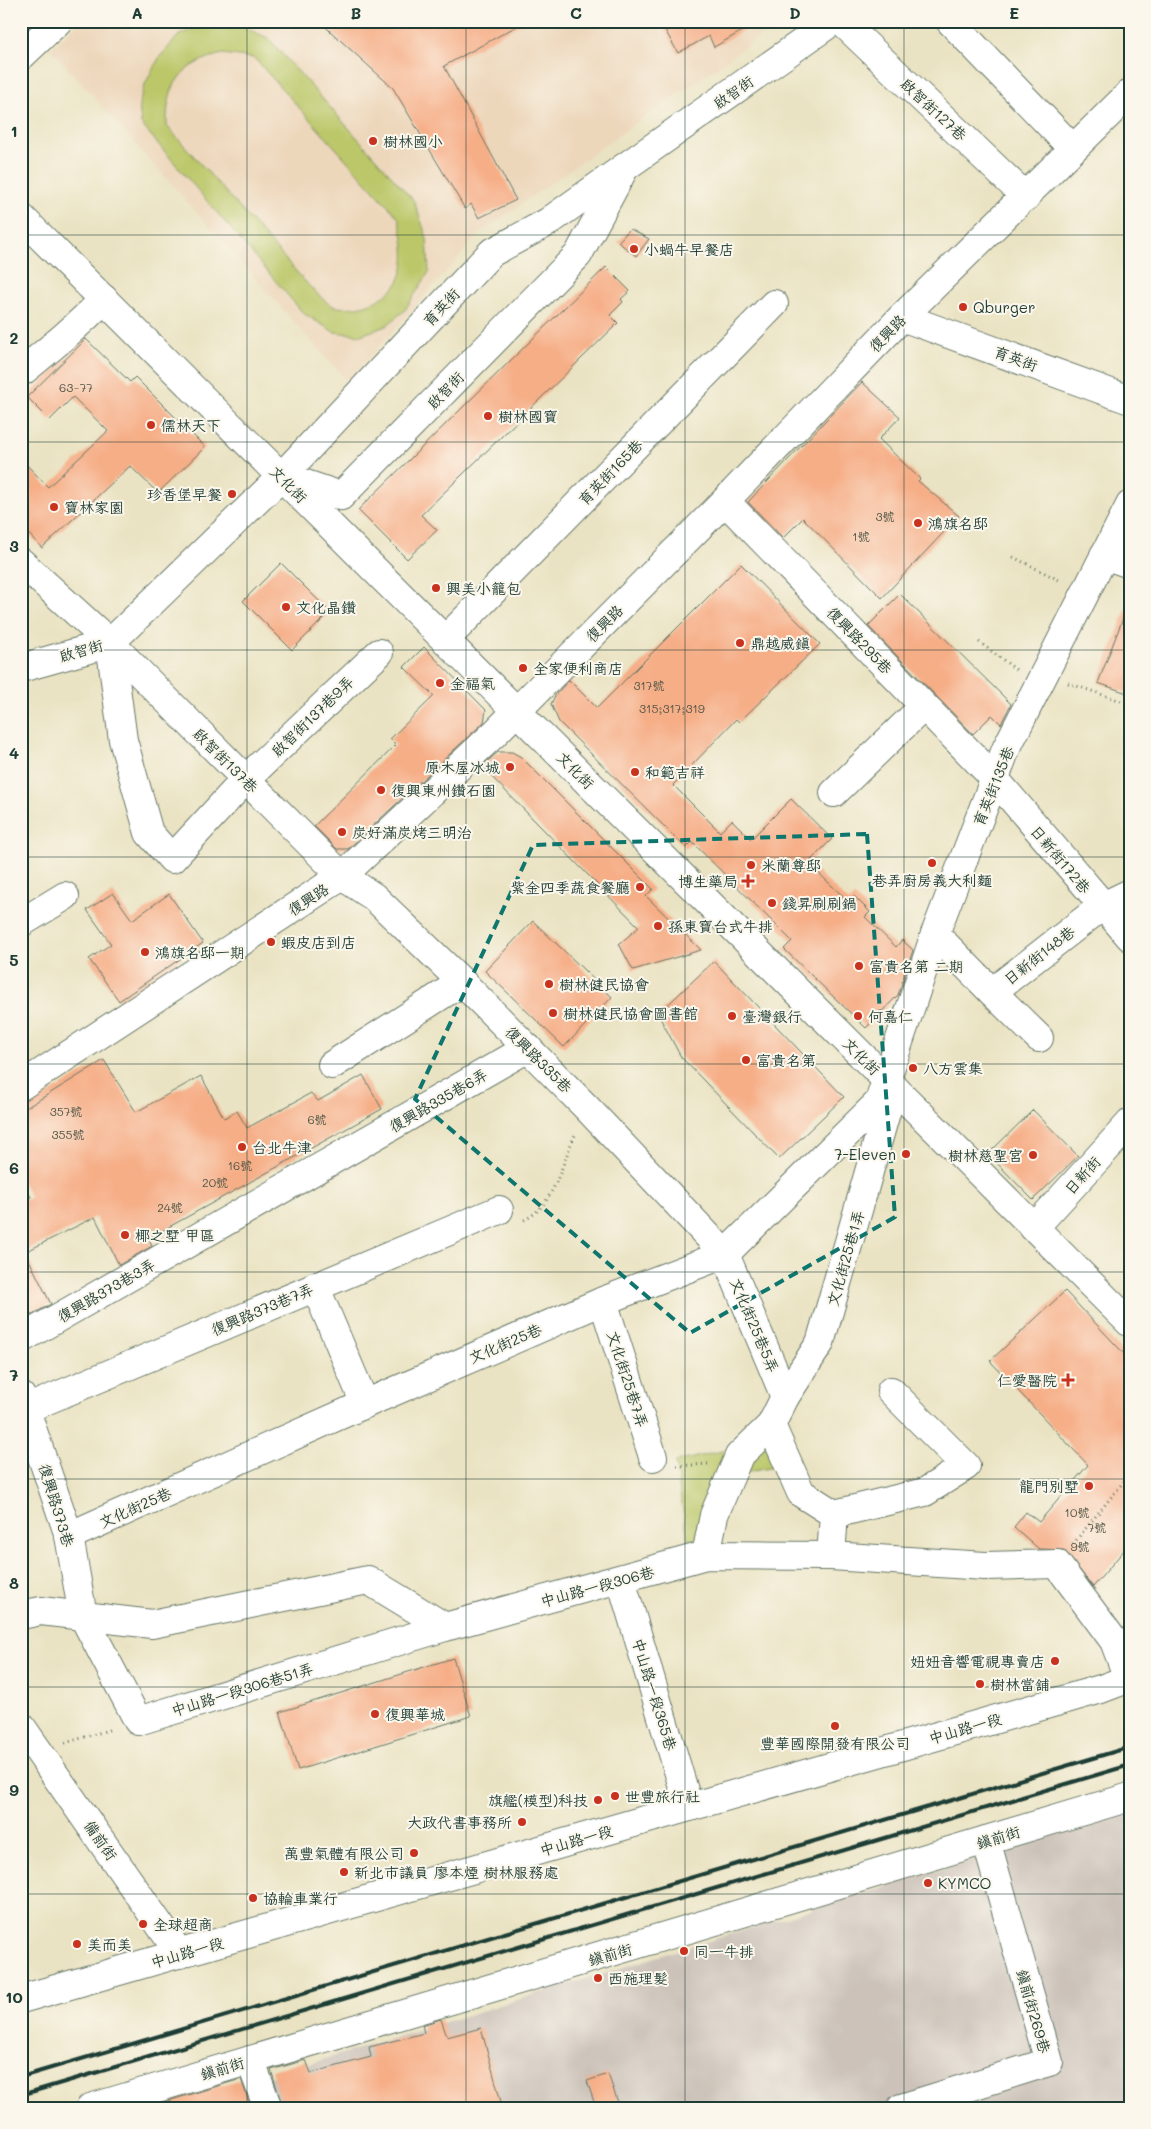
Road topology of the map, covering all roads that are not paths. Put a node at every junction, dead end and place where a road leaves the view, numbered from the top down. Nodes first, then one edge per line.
1 (58, 21) edge
2 (833, 21) edge
3 (841, 21) edge
4 (950, 21) edge
5 (21, 56) edge
6 (1130, 93) edge
7 (1073, 149) junction
8 (625, 167) junction
9 (1026, 197) junction
10 (21, 217) edge
11 (104, 299) junction
12 (774, 304) dead end
13 (902, 318) junction
14 (21, 369) edge
15 (1130, 400) edge
16 (282, 476) junction
17 (726, 501) junction
18 (1130, 506) edge
19 (1104, 555) junction
20 (21, 562) edge
21 (1130, 564) edge
22 (446, 639) junction
23 (110, 642) junction
24 (379, 653) dead end
25 (21, 668) edge
26 (924, 706) junction
27 (517, 710) junction
28 (995, 779) junction
29 (246, 780) junction
30 (834, 793) dead end
31 (342, 876) junction
32 (1130, 894) edge
33 (65, 896) dead end
34 (1102, 907) junction
35 (21, 923) edge
36 (935, 934) junction
37 (1130, 937) edge
38 (462, 982) junction
39 (992, 992) junction
40 (1038, 1038) dead end
41 (528, 1048) junction
42 (332, 1065) dead end
43 (886, 1080) junction
44 (21, 1086) edge
45 (1130, 1123) edge
46 (348, 1153) joint
47 (499, 1210) road end
48 (1034, 1228) junction
49 (725, 1254) junction
50 (315, 1286) junction
51 (603, 1301) junction
52 (1128, 1320) edge
53 (21, 1339) edge
54 (891, 1391) dead end
55 (785, 1397) junction
56 (24, 1403) edge
57 (365, 1404) junction
58 (771, 1425) junction
59 (653, 1457) road end
60 (834, 1514) junction
61 (69, 1536) junction
62 (706, 1555) junction
63 (831, 1556) junction
64 (621, 1580) junction
65 (21, 1615) edge
66 (83, 1616) junction
67 (445, 1627) junction
68 (1129, 1678) edge
69 (138, 1721) joint
70 (21, 1726) edge
71 (1130, 1797) edge
72 (690, 1807) junction
73 (986, 1840) junction
74 (180, 1954) junction
75 (21, 2000) edge
76 (250, 2060) junction
77 (90, 2108) edge
78 (268, 2108) edge
79 (901, 2108) edge

1 - 5 street
2 - 8 street, 啟智街
3 - 9 street, 啟智街127巷
4 - 7 street
6 - 7 street, 復興路
7 - 9 street, 復興路
8 - 16 street, 育英街
8 - 16 street, 啟智街
9 - 13 street, 復興路
10 - 11 street, 文化街
11 - 14 street
11 - 16 street, 文化街
12 - 22 street, 育英街165巷
13 - 15 street, 育英街
13 - 17 street, 復興路
16 - 22 street, 文化街
16 - 23 street, 啟智街
17 - 26 street, 復興路295巷
17 - 27 street, 復興路
18 - 19 street, 育英街135巷
19 - 21 street
19 - 28 street, 育英街135巷
20 - 23 street, 啟智街137巷
22 - 27 street, 文化街
23 - 25 street, 啟智街
23 - 29 street, 啟智街137巷
23 - 29 street, 啟智街137巷9弄
24 - 29 street, 啟智街137巷9弄
26 - 28 street, 復興路295巷
26 - 30 street
27 - 31 street, 復興路
27 - 43 street, 文化街
28 - 34 street, 日新街172巷
28 - 36 street, 育英街135巷
29 - 31 street, 啟智街137巷
31 - 38 street, 復興路335巷
31 - 44 street, 復興路
32 - 34 street, 日新街148巷
33 - 35 street
34 - 37 street, 日新街172巷
34 - 39 street, 日新街148巷
36 - 39 street, 日新街148巷
36 - 43 street, 育英街135巷
38 - 41 street, 復興路335巷
38 - 42 street
39 - 40 street
41 - 46 street, 復興路335巷6弄
41 - 49 street, 復興路335巷
43 - 48 street, 文化街
43 - 49 street, 文化街25巷
43 - 55 street, 文化街25巷1弄
45 - 48 street, 日新街
46 - 53 street, 復興路373巷3弄
47 - 50 street, 復興路373巷7弄
48 - 52 street, 文化街
49 - 51 street, 文化街25巷
49 - 55 street, 文化街25巷5弄
50 - 56 street, 復興路373巷7弄
50 - 57 street
51 - 57 street, 文化街25巷
51 - 59 street, 文化街25巷7弄
54 - 60 street
55 - 58 street, 文化街25巷1弄
56 - 61 street, 復興路373巷
57 - 61 street, 文化街25巷
58 - 60 street
58 - 62 street, 文化街25巷1弄
60 - 63 street
61 - 66 street, 復興路373巷
62 - 63 street, 中山路一段306巷
62 - 64 street, 中山路一段306巷
63 - 68 street, 中山路一段306巷
64 - 67 street, 中山路一段306巷
64 - 72 street, 中山路一段365巷
65 - 66 street
66 - 67 street
66 - 69 street, 復興路373巷
67 - 69 street, 中山路一段306巷51弄
68 - 72 street, 中山路一段
70 - 74 street, 備前街
71 - 73 street, 鎮前街
72 - 74 street, 中山路一段
73 - 76 street, 鎮前街
73 - 79 street, 鎮前街269巷
74 - 75 street, 中山路一段
76 - 77 street, 鎮前街
76 - 78 street

